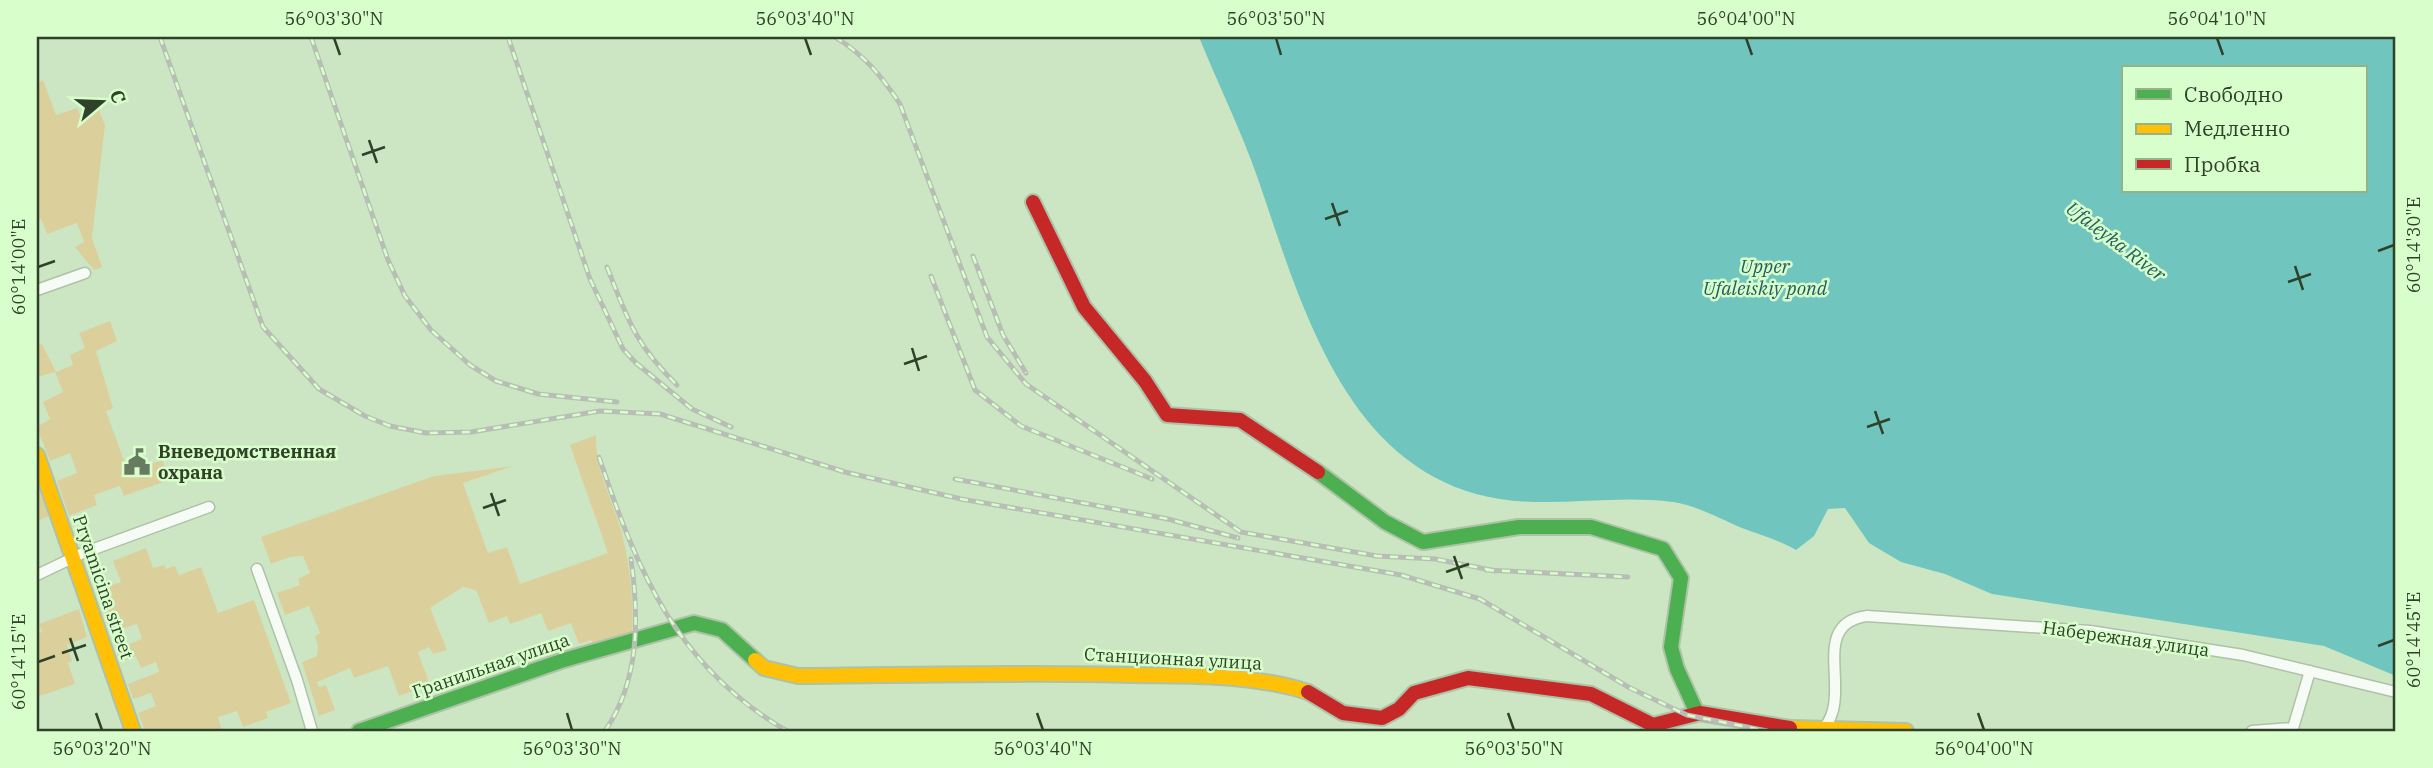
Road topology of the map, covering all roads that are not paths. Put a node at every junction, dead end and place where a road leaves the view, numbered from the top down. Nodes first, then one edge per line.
1 (1033, 202) dead end
2 (85, 272) dead end
3 (37, 290) edge
4 (37, 455) edge
5 (209, 507) dead end
6 (73, 558) junction
7 (257, 569) dead end
8 (37, 575) edge
9 (636, 640) joint
10 (2310, 671) junction
11 (2396, 692) edge
12 (1696, 713) junction
13 (1824, 728) junction
14 (133, 731) edge
15 (312, 731) edge
16 (359, 731) edge
17 (1906, 731) edge
18 (2252, 731) edge

1 - 12 street
2 - 3 street
4 - 6 street, Pryamicina street
5 - 6 street
6 - 8 street
6 - 14 street, Pryamicina street
7 - 15 street
9 - 12 street, Станционная улица
9 - 16 street, Гранильная улица
10 - 11 street, Набережная улица
10 - 13 street, Набережная улица
10 - 18 street
12 - 13 street
13 - 17 street

